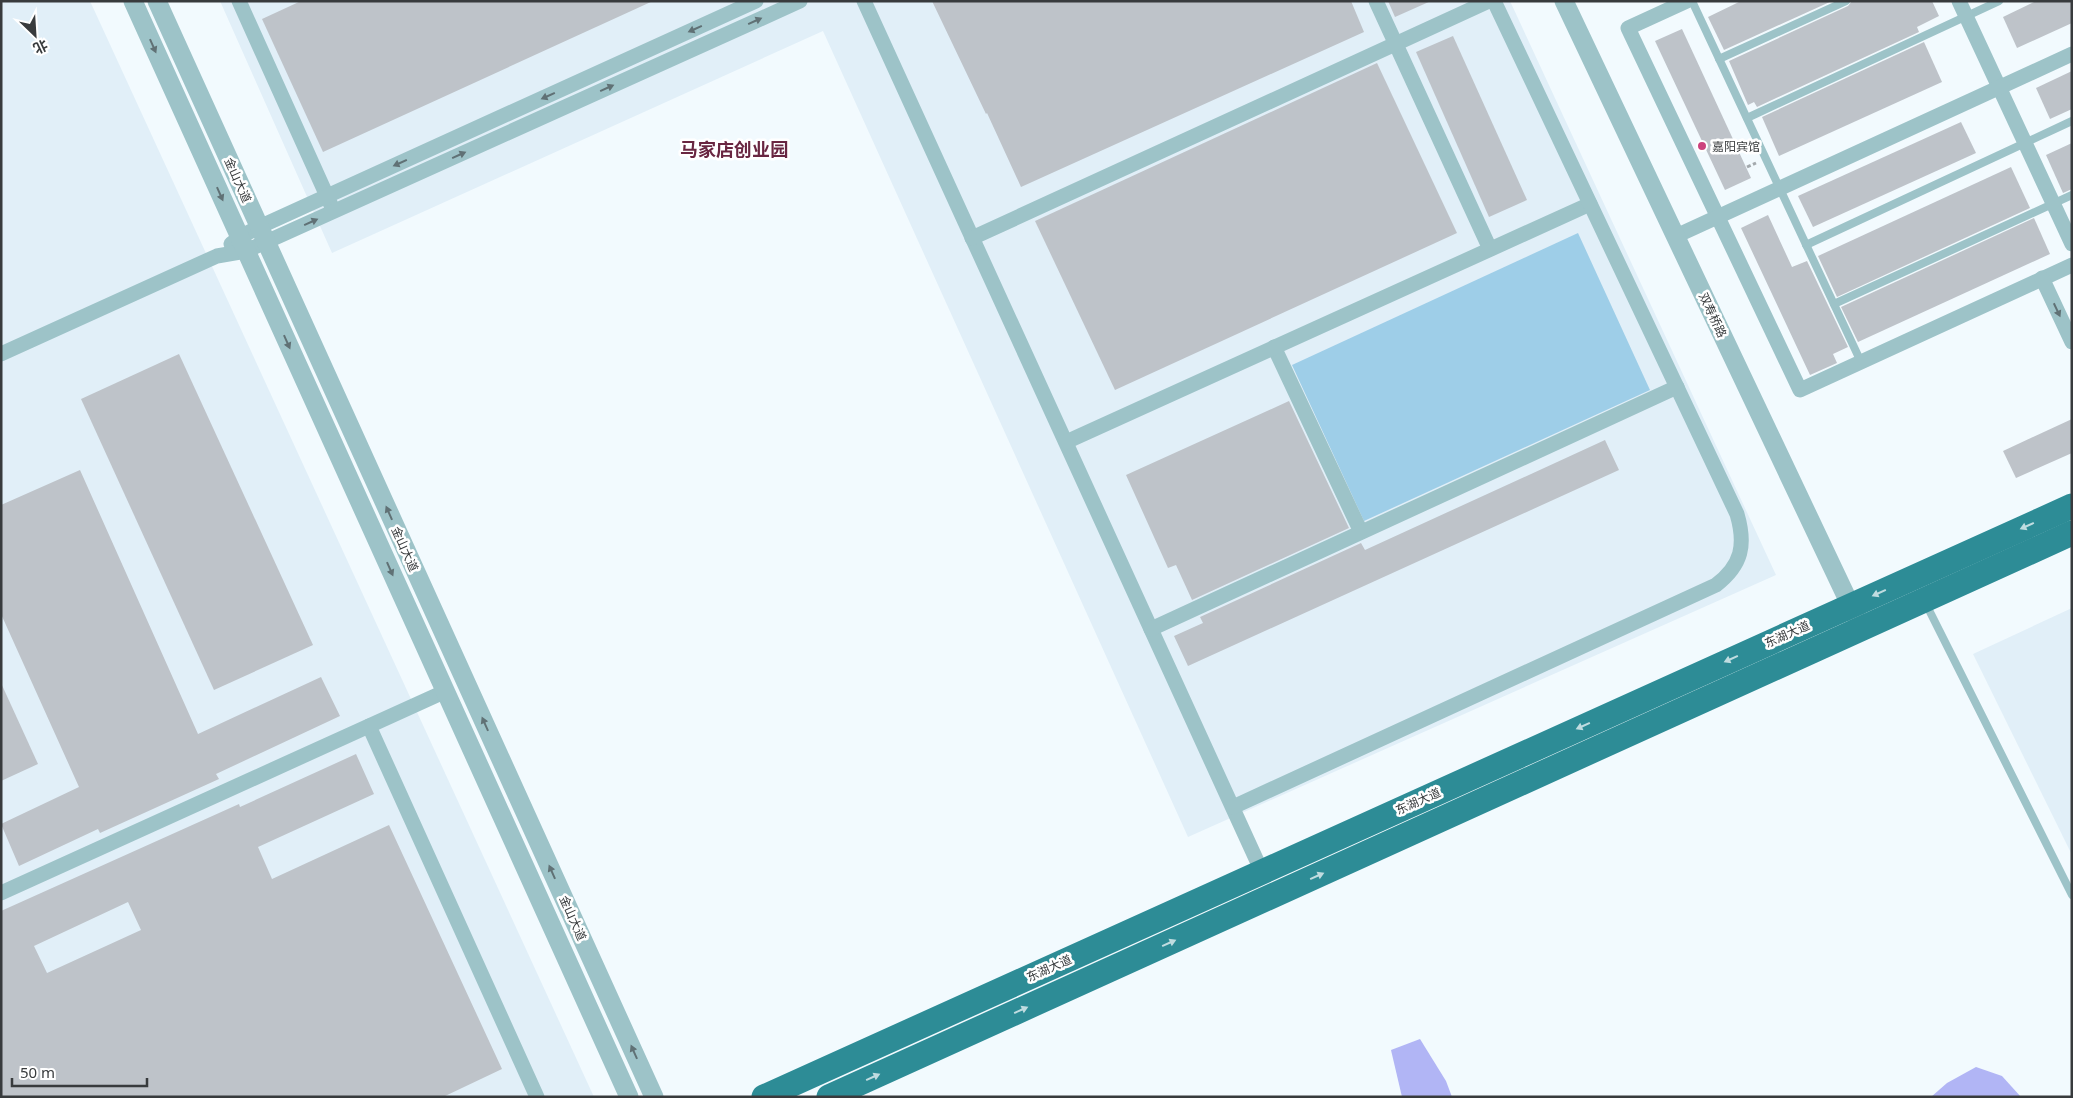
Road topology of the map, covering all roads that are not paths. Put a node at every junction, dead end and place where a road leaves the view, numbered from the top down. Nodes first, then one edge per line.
1 (133, 1) edge
2 (157, 1) edge
3 (239, 1) edge
4 (756, 1) edge
5 (800, 1) edge
6 (864, 1) edge
7 (1376, 1) edge
8 (1489, 1) edge
9 (1494, 1) edge
10 (1564, 1) edge
11 (1687, 1) edge
12 (1692, 1) edge
13 (1846, 1) edge
14 (1959, 1) edge
15 (1999, 1) edge
16 (1966, 17) junction
17 (1395, 44) junction
18 (2072, 54) edge
19 (1719, 59) junction
20 (1999, 88) junction
21 (1747, 118) junction
22 (2072, 121) edge
23 (2025, 143) junction
24 (1780, 189) junction
25 (2072, 195) edge
26 (327, 196) junction
27 (1590, 204) junction
28 (2053, 204) junction
29 (334, 212) junction
30 (1718, 216) junction
31 (263, 234) junction
32 (1676, 236) junction
33 (972, 238) junction
34 (243, 244) junction
35 (2072, 244) edge
36 (1806, 245) junction
37 (1490, 250) junction
38 (2072, 265) edge
39 (2042, 278) junction
40 (1834, 304) junction
41 (2072, 342) edge
42 (1274, 347) junction
43 (1, 354) edge
44 (1861, 362) junction
45 (1677, 387) junction
46 (1066, 442) junction
47 (2072, 506) edge
48 (1362, 532) junction
49 (2072, 534) edge
50 (1924, 601) junction
51 (1850, 606) junction
52 (1151, 629) junction
53 (1862, 629) junction
54 (446, 691) junction
55 (369, 726) junction
56 (1232, 807) junction
57 (1262, 872) junction
58 (1, 893) edge
59 (2072, 895) edge
60 (537, 1097) edge
61 (629, 1097) edge
62 (654, 1097) edge
63 (764, 1097) edge
64 (829, 1097) edge

1 -> 34 street, 金山大道
2 - 31 street, 金山大道
3 - 26 street
4 -> 26 street
29 -> 5 street
6 - 33 street
7 - 17 street
8 - 17 street
9 - 27 street
10 - 32 street, 双寿桥路
11 - 30 street
12 - 19 lane
13 - 19 lane
14 - 16 street
15 - 16 lane
16 - 20 street
16 - 21 lane
17 - 33 street
17 - 37 street
18 - 20 street
19 - 21 lane
20 - 23 street
20 - 24 street
21 - 24 lane
22 - 23 lane
23 - 28 street
23 - 36 lane
24 - 30 street
24 - 36 lane
25 - 28 lane
26 - 29 street
26 - 31 street
27 - 37 street
27 - 45 street
28 - 35 street
28 - 40 lane
31 -> 29 street
30 - 32 street
30 - 44 street
31 - 34 street
62 -> 31 street, 金山大道
32 - 51 street, 双寿桥路
33 - 46 street
34 - 43 street
34 -> 54 street, 金山大道
36 - 40 lane
37 - 42 street
38 - 39 street
39 -> 41 street
39 - 44 street
40 - 44 lane
42 - 46 street
42 - 48 street
45 - 48 street
45 - 56 street
46 - 52 street
47 -> 51 highway, 东湖大道
48 - 52 street
49 - 50 highway
50 - 53 highway
50 - 59 lane
51 - 53 street, 双寿桥路
51 -> 57 highway, 东湖大道
52 - 56 street
64 -> 53 highway
54 - 55 street
54 - 61 street, 金山大道
55 - 58 street
55 - 60 street
56 - 57 street
57 - 63 highway, 东湖大道

